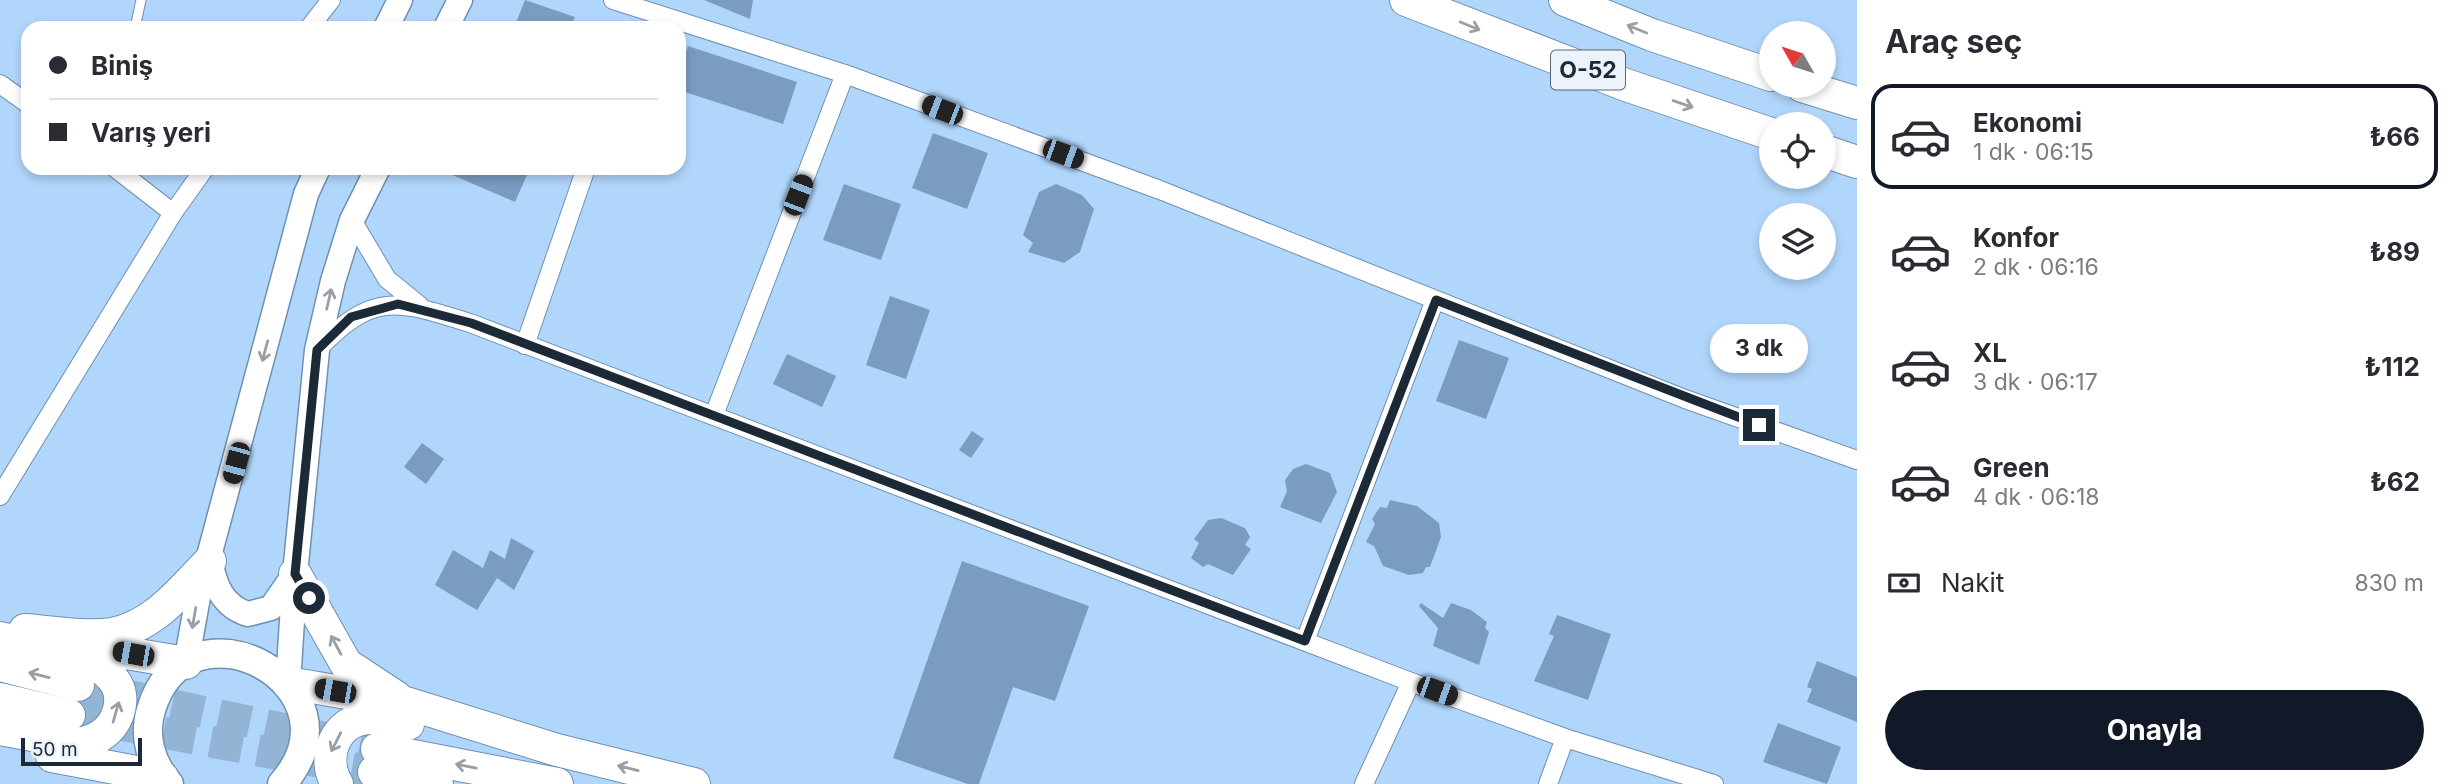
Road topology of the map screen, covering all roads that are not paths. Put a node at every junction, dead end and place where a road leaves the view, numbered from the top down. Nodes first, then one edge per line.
1 (141, 0) edge
2 (331, 0) edge
3 (400, 0) edge
4 (460, 0) edge
5 (613, 0) edge
6 (1406, 0) edge
7 (1564, 0) edge
8 (638, 20) edge
9 (136, 21) edge
10 (314, 21) edge
11 (390, 21) edge
12 (450, 21) edge
13 (686, 33) edge
14 (1759, 71) edge
15 (845, 74) junction
16 (0, 85) edge
17 (1836, 97) edge
18 (21, 99) edge
19 (1857, 103) edge
20 (1759, 130) edge
21 (1836, 155) edge
22 (1857, 162) edge
23 (124, 175) edge
24 (200, 175) edge
25 (315, 175) edge
26 (374, 175) edge
27 (584, 175) edge
28 (173, 213) junction
29 (352, 220) junction
30 (1436, 300) junction
31 (428, 310) junction
32 (525, 345) junction
33 (317, 350) junction
34 (714, 415) junction
35 (1857, 460) edge
36 (0, 496) edge
37 (210, 561) junction
38 (295, 574) junction
39 (0, 631) edge
40 (0, 638) edge
41 (1305, 641) junction
42 (186, 663) junction
43 (0, 666) edge
44 (1411, 682) junction
45 (288, 683) junction
46 (78, 685) tunnel mouth
47 (0, 699) edge
48 (406, 703) junction
49 (69, 715) tunnel mouth
50 (0, 729) edge
51 (1565, 738) junction
52 (0, 741) edge
53 (557, 751) junction
54 (34, 753) junction
55 (164, 782) edge
56 (102, 784) edge
57 (282, 784) edge
58 (337, 784) edge
59 (437, 784) edge
60 (557, 784) edge
61 (694, 784) edge
62 (1364, 784) edge
63 (1548, 784) edge
64 (1714, 784) edge

1 - 9 lane
2 - 10 street
3 - 11 street
4 - 12 street
5 - 8 street
6 -> 20 highway, O-52
14 -> 7 highway, O-52
13 - 15 street
15 - 30 street
15 - 34 street
16 - 18 street
17 - 19 highway
21 - 22 highway
23 - 28 street
24 - 28 street
25 -> 37 street
26 - 29 street
27 - 32 street
28 - 36 street
29 - 31 street
33 -> 29 street
30 - 35 street
30 - 41 street
31 - 32 street
31 - 33 street
32 - 34 street
33 - 38 street
34 - 41 street
37 - 38 street
37 - 39 highway
37 -> 42 street
38 - 45 street
48 -> 38 highway
39 - 42 highway
50 -> 40 highway
41 - 44 street
42 - 45 main road
42 - 55 main road
46 -> 43 highway
44 - 51 street
44 - 62 street
45 - 48 highway
45 - 57 main road
47 - 49 highway
48 - 53 highway
51 - 63 street
51 - 64 street
52 - 54 highway
53 -> 58 highway
61 -> 53 highway
54 - 55 highway
54 - 56 highway
60 -> 59 highway

